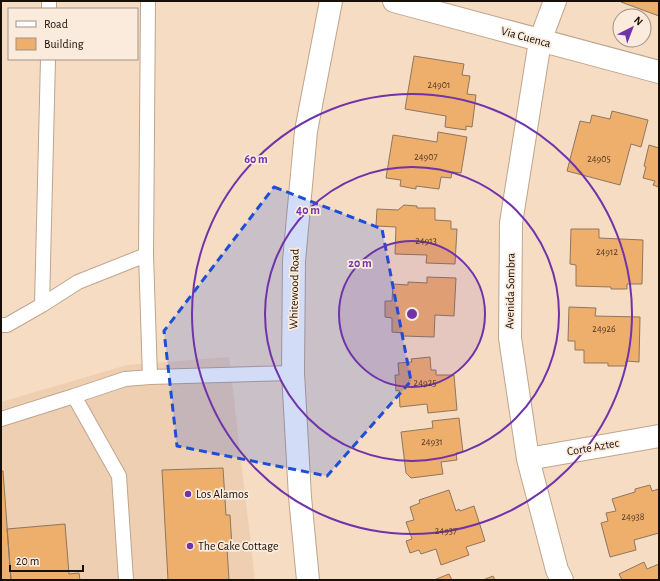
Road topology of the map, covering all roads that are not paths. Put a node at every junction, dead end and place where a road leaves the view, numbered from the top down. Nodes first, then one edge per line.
1 (148, 1) edge
2 (331, 1) edge
3 (394, 1) edge
4 (555, 1) edge
5 (540, 41) junction
6 (48, 60) edge
7 (659, 72) edge
8 (146, 255) junction
9 (42, 305) junction
10 (1, 325) edge
11 (293, 373) junction
12 (150, 377) junction
13 (74, 396) junction
14 (1, 419) edge
15 (659, 436) edge
16 (528, 459) junction
17 (126, 580) edge
18 (308, 580) edge
19 (562, 580) edge

1 - 8 lane
2 - 11 street, Whitewood Road
3 - 5 street, Via Cuenca
4 - 5 street, Avenida Sombra
5 - 7 street, Via Cuenca
5 - 16 street, Avenida Sombra
6 - 9 lane
8 - 9 lane
8 - 12 lane
9 - 10 lane
11 - 12 lane
11 - 18 street, Whitewood Road
12 - 13 lane
13 - 14 lane
13 - 17 lane
15 - 16 street, Corte Aztec
16 - 19 street, Avenida Sombra

